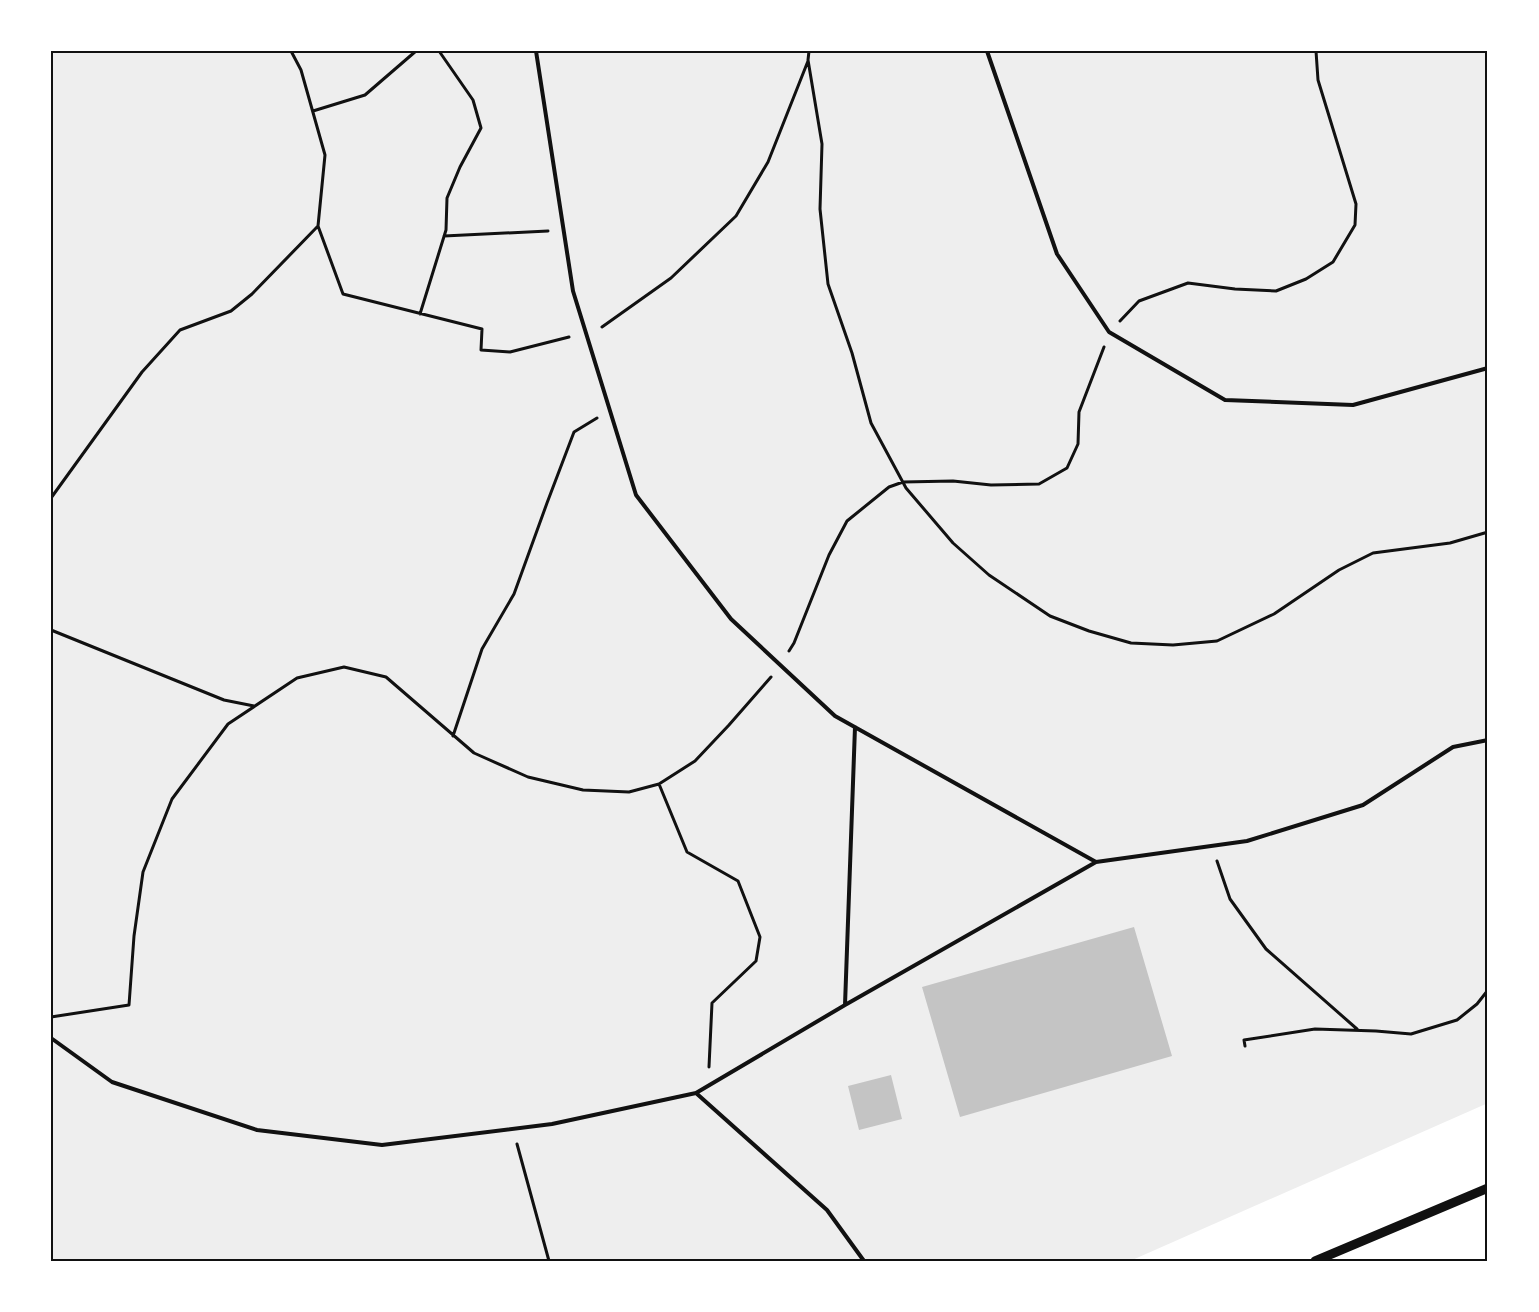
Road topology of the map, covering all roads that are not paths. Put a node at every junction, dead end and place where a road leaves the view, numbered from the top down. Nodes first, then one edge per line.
1 (536, 51) edge
2 (987, 51) edge
3 (1488, 368) edge
4 (855, 727) junction
5 (1488, 740) edge
6 (1096, 862) junction
7 (845, 1005) junction
8 (51, 1038) edge
9 (696, 1093) junction
10 (1488, 1188) edge
11 (864, 1261) edge
12 (1315, 1261) edge

1 - 4 lane
2 - 3 lane
4 - 6 lane
4 - 7 lane
5 - 6 lane
6 - 7 lane
7 - 9 lane
8 - 9 lane
9 - 11 lane
10 - 12 street

